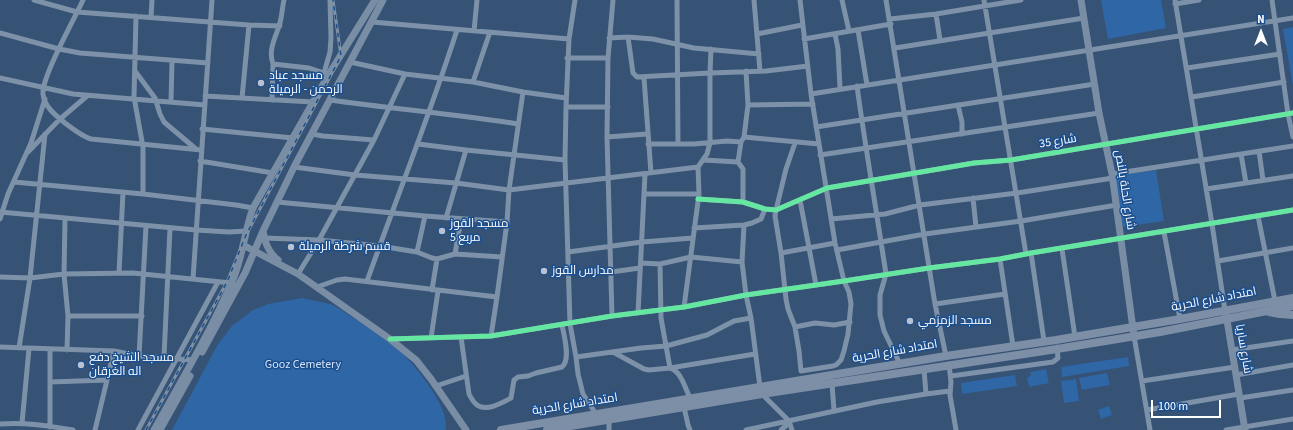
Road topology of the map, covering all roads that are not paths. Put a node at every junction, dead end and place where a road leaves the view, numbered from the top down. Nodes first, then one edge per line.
1 (34, 0) edge
2 (82, 0) edge
3 (152, 0) edge
4 (212, 0) edge
5 (284, 0) edge
6 (330, 0) edge
7 (375, 0) edge
8 (383, 0) edge
9 (477, 0) edge
10 (575, 0) edge
11 (613, 0) edge
12 (677, 0) edge
13 (754, 0) edge
14 (800, 0) edge
15 (842, 0) edge
16 (886, 0) edge
17 (1021, 0) edge
18 (1081, 0) edge
19 (1199, 0) edge
20 (1272, 0) edge
21 (1175, 2) edge
22 (985, 3) edge
23 (77, 12) junction
24 (936, 14) junction
25 (136, 16) junction
26 (151, 17) junction
27 (1084, 18) junction
28 (1293, 18) edge
29 (1275, 21) junction
30 (210, 22) junction
31 (372, 22) junction
32 (890, 22) junction
33 (249, 25) junction
34 (802, 25) junction
35 (280, 26) junction
36 (457, 30) junction
37 (474, 30) junction
38 (858, 30) junction
39 (849, 31) junction
40 (490, 32) junction
41 (0, 33) edge
42 (757, 34) junction
43 (835, 34) junction
44 (990, 34) junction
45 (1180, 36) junction
46 (610, 38) junction
47 (628, 38) junction
48 (569, 39) junction
49 (804, 39) junction
50 (940, 40) junction
51 (677, 44) junction
52 (895, 48) junction
53 (59, 49) junction
54 (711, 49) junction
55 (1090, 50) junction
56 (759, 54) junction
57 (1280, 54) junction
58 (136, 58) junction
59 (567, 58) junction
60 (608, 58) junction
61 (172, 61) junction
62 (350, 62) junction
63 (208, 63) junction
64 (273, 64) junction
65 (996, 65) junction
66 (808, 66) junction
67 (1187, 68) junction
68 (135, 71) junction
69 (746, 71) junction
70 (760, 71) junction
71 (327, 73) junction
72 (710, 73) junction
73 (405, 74) junction
74 (677, 76) junction
75 (0, 78) edge
76 (442, 78) junction
77 (644, 78) junction
78 (898, 80) junction
79 (473, 82) junction
80 (1284, 82) junction
81 (1095, 84) junction
82 (867, 85) junction
83 (857, 86) junction
84 (43, 88) junction
85 (840, 88) junction
86 (523, 92) junction
87 (811, 94) junction
88 (87, 96) junction
89 (205, 96) junction
90 (1192, 97) junction
91 (242, 98) junction
92 (566, 98) junction
93 (134, 99) junction
94 (1001, 99) junction
95 (45, 100) junction
96 (156, 100) junction
97 (272, 100) junction
98 (330, 100) junction
99 (170, 102) junction
100 (313, 102) junction
101 (813, 104) junction
102 (205, 105) junction
103 (748, 105) junction
104 (958, 105) junction
105 (566, 107) junction
106 (608, 107) junction
107 (389, 108) junction
108 (429, 112) junction
109 (904, 113) junction
110 (1099, 113) junction
111 (1291, 114) edge
112 (60, 119) junction
113 (861, 120) junction
114 (518, 124) junction
115 (816, 127) junction
116 (1006, 128) junction
117 (202, 129) junction
118 (1196, 129) junction
119 (45, 134) junction
120 (312, 134) junction
121 (647, 134) junction
122 (962, 134) junction
123 (607, 137) junction
124 (1293, 137) edge
125 (293, 138) junction
126 (743, 139) junction
127 (374, 140) junction
128 (710, 142) junction
129 (910, 142) junction
130 (795, 143) junction
131 (143, 144) junction
132 (418, 144) junction
133 (648, 144) junction
134 (678, 144) junction
135 (819, 144) junction
136 (1106, 144) junction
137 (1293, 146) edge
138 (865, 148) junction
139 (199, 150) junction
140 (466, 150) junction
141 (1259, 151) junction
142 (26, 154) junction
143 (1241, 154) junction
144 (514, 155) junction
145 (820, 155) junction
146 (565, 160) junction
147 (704, 160) junction
148 (1011, 160) junction
149 (1202, 160) junction
150 (200, 161) junction
151 (738, 162) junction
152 (294, 167) junction
153 (698, 167) junction
154 (273, 173) junction
155 (651, 173) junction
156 (915, 173) junction
157 (645, 174) junction
158 (355, 175) junction
159 (1113, 176) junction
160 (1293, 176) edge
161 (607, 177) junction
162 (404, 179) junction
163 (872, 180) junction
164 (1263, 180) junction
165 (14, 182) junction
166 (456, 183) junction
167 (566, 183) junction
168 (1246, 183) junction
169 (41, 185) junction
170 (827, 188) junction
171 (1206, 189) junction
172 (509, 190) junction
173 (123, 192) junction
174 (1017, 193) junction
175 (143, 194) junction
176 (645, 194) junction
177 (699, 197) junction
178 (973, 198) junction
179 (800, 200) junction
180 (198, 201) junction
181 (277, 202) junction
182 (743, 202) junction
183 (1117, 204) junction
184 (920, 205) junction
185 (253, 208) junction
186 (337, 208) junction
187 (765, 209) junction
188 (776, 210) junction
189 (1293, 210) edge
190 (1, 212) edge
191 (391, 213) junction
192 (877, 214) junction
193 (37, 216) junction
194 (425, 216) junction
195 (1258, 216) junction
196 (446, 218) junction
197 (0, 219) edge
198 (65, 219) junction
199 (461, 219) junction
200 (831, 219) junction
201 (1021, 221) junction
202 (507, 222) junction
203 (121, 223) junction
204 (1212, 224) junction
205 (744, 225) junction
206 (146, 226) junction
207 (976, 227) junction
208 (170, 228) junction
209 (694, 228) junction
210 (196, 230) junction
211 (246, 230) junction
212 (1164, 232) junction
213 (263, 234) junction
214 (925, 234) junction
215 (693, 238) junction
216 (1120, 239) junction
217 (319, 240) junction
218 (642, 242) junction
219 (881, 242) junction
220 (835, 243) junction
221 (243, 245) junction
222 (380, 246) junction
223 (610, 247) junction
224 (808, 247) junction
225 (1062, 248) junction
226 (1293, 248) edge
227 (254, 250) junction
228 (837, 250) junction
229 (417, 252) junction
230 (568, 252) junction
231 (781, 253) junction
232 (1029, 253) junction
233 (1265, 253) junction
234 (455, 254) junction
235 (502, 257) junction
236 (691, 257) junction
237 (437, 259) junction
238 (1000, 260) junction
239 (1218, 260) junction
240 (742, 262) junction
241 (660, 264) junction
242 (283, 266) junction
243 (641, 266) junction
244 (929, 268) junction
245 (611, 272) junction
246 (119, 273) junction
247 (64, 274) junction
248 (144, 274) junction
249 (298, 274) junction
250 (886, 274) junction
251 (0, 277) edge
252 (168, 277) junction
253 (30, 278) junction
254 (193, 279) junction
255 (368, 281) junction
256 (844, 281) junction
257 (218, 282) junction
258 (232, 283) junction
259 (816, 285) junction
260 (317, 287) junction
261 (785, 289) junction
262 (432, 290) junction
263 (438, 290) junction
264 (1005, 294) junction
265 (746, 295) junction
266 (497, 297) junction
267 (1293, 298) edge
268 (1275, 301) junction
269 (935, 304) junction
270 (1293, 306) edge
271 (684, 307) junction
272 (661, 310) junction
273 (1264, 311) junction
274 (638, 313) junction
275 (1226, 315) junction
276 (1293, 315) edge
277 (68, 316) junction
278 (142, 316) junction
279 (612, 316) junction
280 (751, 318) junction
281 (1180, 319) junction
282 (850, 322) junction
283 (570, 324) junction
284 (562, 325) junction
285 (795, 327) junction
286 (1133, 327) junction
287 (491, 336) junction
288 (1134, 336) junction
289 (461, 337) junction
290 (1075, 337) junction
291 (431, 338) junction
292 (390, 339) junction
293 (1056, 340) junction
294 (1044, 341) junction
295 (1293, 341) edge
296 (666, 346) junction
297 (1013, 346) junction
298 (0, 347) edge
299 (19, 348) junction
300 (28, 349) junction
301 (50, 349) junction
302 (1057, 349) junction
303 (67, 350) junction
304 (1232, 350) junction
305 (114, 351) junction
306 (613, 352) junction
307 (755, 354) junction
308 (139, 356) junction
309 (946, 356) junction
310 (164, 357) junction
311 (576, 357) junction
312 (176, 358) junction
313 (193, 360) junction
314 (900, 364) junction
315 (949, 364) junction
316 (1293, 365) edge
317 (1235, 367) junction
318 (670, 368) junction
319 (924, 369) junction
320 (801, 371) junction
321 (824, 372) junction
322 (466, 376) junction
323 (951, 376) junction
324 (1236, 376) junction
325 (843, 378) junction
326 (107, 380) junction
327 (800, 380) junction
328 (1142, 381) junction
329 (50, 382) junction
330 (832, 384) junction
331 (436, 386) junction
332 (761, 390) junction
333 (1293, 390) edge
334 (950, 391) junction
335 (926, 394) junction
336 (1240, 396) junction
337 (690, 398) junction
338 (684, 407) junction
339 (834, 410) junction
340 (1147, 410) junction
341 (596, 414) junction
342 (1293, 419) edge
343 (609, 420) junction
344 (789, 422) junction
345 (22, 423) junction
346 (0, 424) edge
347 (50, 427) junction
348 (1245, 428) edge
349 (57, 429) edge
350 (74, 430) edge
351 (95, 430) edge
352 (138, 430) edge
353 (154, 430) edge
354 (160, 430) edge
355 (466, 430) edge
356 (501, 430) edge
357 (548, 430) edge
358 (609, 430) edge
359 (690, 430) edge
360 (746, 430) edge
361 (781, 430) edge
362 (792, 430) edge
363 (956, 430) edge
364 (1150, 430) edge
365 (1226, 430) edge

1 - 23 street
2 - 23 street
3 - 26 street
4 - 30 street
5 - 35 street
6 - 71 street
7 - 71 main road
8 - 31 main road
9 - 37 street
10 - 48 street
11 - 46 street
12 - 51 street
13 - 42 street
14 - 34 street
15 - 39 street
16 - 32 street
17 - 22 street
18 - 27 main road, شارع الحلة بالنص
19 - 21 street
20 - 29 street
21 - 45 street
22 - 24 street
22 - 44 street
23 - 25 street
23 - 53 street
24 - 32 street
24 - 50 street
25 - 26 street
25 - 58 street
26 - 30 street
27 - 44 street
27 - 55 main road, شارع الحلة بالنص
28 - 29 street
29 - 45 street
29 - 57 street
30 - 33 street
30 - 63 street
31 - 36 street
31 - 62 main road
32 - 38 street
32 - 52 street
33 - 35 street
33 - 91 street
34 - 42 street
34 - 49 street
35 - 64 street
36 - 37 street
36 - 76 street
37 - 40 street
38 - 39 street
38 - 82 street
39 - 43 street
40 - 48 street
40 - 79 street
41 - 53 street
42 - 56 street
43 - 49 street
43 - 85 street
44 - 50 street
44 - 65 street
45 - 55 street
45 - 67 street
46 - 47 street
46 - 60 street
47 - 51 street
47 - 77 street
48 - 59 street
49 - 66 street
50 - 52 street
51 - 54 street
51 - 74 street
52 - 78 street
53 - 58 street
53 - 84 street
54 - 56 street
54 - 72 street
55 - 65 street
55 - 81 main road, شارع الحلة بالنص
56 - 70 street
57 - 67 street
57 - 80 street
58 - 61 street
58 - 68 street
59 - 60 street
59 - 92 street
60 - 106 street
61 - 63 street
61 - 99 street
62 - 73 street
62 - 98 main road
63 - 89 street
64 - 71 street
64 - 97 street
65 - 78 street
65 - 94 street
66 - 70 street
66 - 87 street
67 - 90 street
68 - 93 street
68 - 96 street
69 - 70 street
69 - 72 street
69 - 103 street
71 - 100 main road
72 - 74 street
72 - 128 street
73 - 76 street
73 - 107 street
74 - 77 street
74 - 134 street
75 - 84 street
76 - 79 street
76 - 108 street
77 - 121 street
78 - 82 street
78 - 109 street
79 - 86 street
80 - 90 street
80 - 111 street
81 - 94 street
81 - 110 main road, شارع الحلة بالنص
82 - 83 street
83 - 85 street
83 - 113 street
84 - 88 street
84 - 95 street
85 - 87 street
86 - 92 street
86 - 114 street
87 - 101 street
88 - 93 street
88 - 112 street
89 - 91 street
89 - 102 street
90 - 118 street
91 - 97 street
92 - 105 street
93 - 96 street
93 - 131 street
94 - 104 street
94 - 116 street
95 - 112 street
95 - 142 street
96 - 99 street
96 - 139 street
97 - 100 street
98 - 107 street
98 - 120 main road
99 - 102 street
100 - 125 main road
101 - 103 street
101 - 115 street
102 - 117 street
103 - 126 street
104 - 109 street
104 - 122 street
105 - 106 street
105 - 146 street
106 - 123 street
107 - 108 street
107 - 127 street
108 - 114 street
108 - 132 street
109 - 113 street
109 - 129 street
110 - 116 street
110 - 136 main road, شارع الحلة بالنص
111 - 118 street, شارع 35
111 - 124 street
112 - 119 street
112 - 131 street
113 - 115 street
113 - 138 street
114 - 144 street
115 - 135 street
116 - 122 street
116 - 148 street
117 - 125 street
117 - 139 street
118 - 136 street, شارع 35
118 - 149 street
119 - 142 street
119 - 169 street
120 - 127 street
120 - 152 main road
121 - 123 street
121 - 133 street
122 - 129 street
123 - 161 street
125 - 154 main road
126 - 128 street
126 - 130 street
126 - 151 street
127 - 158 street
128 - 134 street
128 - 147 street
129 - 138 street
129 - 156 street
130 - 135 street
130 - 188 street
131 - 139 street
131 - 175 street
132 - 140 street
132 - 162 street
133 - 134 street
133 - 155 street
135 - 145 street
136 - 148 street, شارع 35
136 - 159 main road, شارع الحلة بالنص
137 - 141 street
138 - 145 street
138 - 163 street
139 - 150 street
140 - 144 street
140 - 166 street
141 - 143 street
141 - 164 street
142 - 165 street
143 - 149 street
143 - 168 street
144 - 146 street
144 - 172 street
145 - 170 street
146 - 167 street
147 - 151 street
147 - 153 street
148 - 156 street, شارع 35
148 - 174 street
149 - 159 street
149 - 171 street
150 - 154 street
150 - 180 street
151 - 182 street
152 - 158 street
152 - 181 main road
153 - 155 street
153 - 177 street
154 - 185 main road
155 - 157 street
156 - 163 street, شارع 35
156 - 184 street
157 - 161 street
157 - 176 street
158 - 162 street
158 - 186 street
159 - 174 street
159 - 183 main road, شارع الحلة بالنص
160 - 164 street
161 - 167 street
161 - 223 street
162 - 166 street
162 - 191 street
163 - 170 street, شارع 35
163 - 192 street
164 - 168 street
165 - 169 street
165 - 190 street
166 - 172 street
166 - 196 street
167 - 172 street
167 - 230 street
168 - 171 street
169 - 173 street
169 - 193 street
170 - 179 street, شارع 35
170 - 200 street
171 - 204 street
172 - 202 street
173 - 175 street
173 - 203 street
174 - 178 street
174 - 201 street
175 - 180 street
176 - 177 street
176 - 218 street
177 - 182 street
177 - 209 street
178 - 184 street
178 - 207 street
179 - 188 street, شارع 35
179 - 224 street
180 - 185 street
180 - 210 street
181 - 186 street
181 - 213 main road
182 - 187 street
183 - 201 street
183 - 216 main road, شارع الحلة بالنص
184 - 192 street
184 - 214 street
185 - 211 main road
186 - 191 street
186 - 217 street
187 - 188 street
187 - 205 street
188 - 231 street
189 - 195 street
190 - 193 street
190 - 197 street
191 - 194 street
191 - 222 street
192 - 200 street
192 - 219 street
193 - 198 street
193 - 253 street
194 - 196 street
194 - 229 street
195 - 204 street
195 - 233 street
196 - 199 street
198 - 203 street
198 - 247 street
199 - 202 street
199 - 234 street
200 - 220 street
201 - 207 street
201 - 232 street
202 - 235 street
203 - 206 street
203 - 246 street
204 - 212 street
204 - 239 street
205 - 209 street
205 - 240 street
206 - 208 street
206 - 248 street
207 - 214 street
208 - 210 street
208 - 252 street
209 - 215 street
210 - 211 street
210 - 254 street
211 - 221 main road
212 - 216 street
212 - 281 street
213 - 217 street
213 - 227 main road
213 - 242 main road
214 - 219 street
214 - 244 street
215 - 218 street
215 - 236 street
216 - 225 street
216 - 286 main road, شارع الحلة بالنص
217 - 222 street
217 - 249 street
218 - 223 street
218 - 243 street
219 - 228 street
219 - 250 street
220 - 224 street
220 - 228 street
221 - 227 main road
221 - 258 main road
222 - 229 street
222 - 255 street
223 - 230 street
223 - 245 street
224 - 231 street
224 - 259 street
225 - 232 street
225 - 290 street
226 - 233 street
227 - 242 main road
227 - 354 main road
228 - 256 street
229 - 237 street
230 - 283 street
231 - 261 street
232 - 238 street
232 - 294 street
233 - 239 street
233 - 268 street
234 - 235 street
234 - 237 street
235 - 266 street
236 - 240 street
236 - 241 street
236 - 271 street
237 - 262 street
238 - 244 street
238 - 264 street
239 - 275 street
240 - 265 street
241 - 243 street
241 - 272 street
242 - 249 main road
243 - 245 street
243 - 274 street
244 - 250 street
244 - 269 street
245 - 279 street
246 - 247 street
246 - 248 street
247 - 253 street
247 - 277 street
248 - 252 street
248 - 278 street
249 - 260 main road
250 - 256 street
250 - 314 street
251 - 253 street
252 - 254 street
252 - 310 street
253 - 299 street
254 - 257 street
255 - 260 street
255 - 262 street
256 - 259 street
256 - 282 street
257 - 258 street
257 - 312 street
258 - 313 main road
259 - 261 street
260 - 292 main road
261 - 265 street
261 - 285 street
262 - 263 street
263 - 266 street
263 - 291 street
264 - 269 street
264 - 297 street
265 - 271 street
265 - 280 street
266 - 287 street
267 - 268 main road, امتداد شارع الحرية
268 - 275 main road, امتداد شارع الحرية
269 - 309 street
270 - 273 main road, امتداد شارع الحرية
271 - 272 street
272 - 274 street
272 - 296 street
273 - 275 main road, امتداد شارع الحرية
273 - 276 main road
274 - 279 street
275 - 281 main road, امتداد شارع الحرية
275 - 288 main road, امتداد شارع الحرية
275 - 304 main road, شارع ساريا
277 - 278 street
277 - 303 street
278 - 308 street
279 - 283 street
280 - 296 street
280 - 307 street
281 - 286 main road, امتداد شارع الحرية
282 - 285 street
282 - 321 street
283 - 284 street
283 - 311 street
284 - 287 street
284 - 322 street
285 - 320 street
286 - 288 main road, شارع الحلة بالنص
286 - 290 main road, امتداد شارع الحرية
287 - 289 street
288 - 302 main road, امتداد شارع الحرية
288 - 328 street
289 - 291 street
289 - 322 street
290 - 293 main road, امتداد شارع الحرية
291 - 292 street
292 - 331 main road
293 - 294 main road, امتداد شارع الحرية
293 - 302 street
294 - 297 main road, امتداد شارع الحرية
295 - 304 street
296 - 306 street
296 - 318 street
297 - 309 main road, امتداد شارع الحرية
298 - 299 street
299 - 300 street
300 - 301 street
300 - 345 street
301 - 303 street
301 - 329 street
302 - 315 main road, امتداد شارع الحرية
302 - 323 street
303 - 305 street
304 - 317 main road, شارع ساريا
305 - 308 street
305 - 326 street
306 - 311 street
306 - 318 street
307 - 318 street
307 - 332 street
308 - 310 street
309 - 314 main road, امتداد شارع الحرية
310 - 312 street
311 - 341 street
312 - 313 street
312 - 352 street
313 - 353 main road
314 - 325 main road, امتداد شارع الحرية
315 - 319 main road, امتداد شارع الحرية
315 - 323 street
316 - 324 street
317 - 324 main road, شارع ساريا
317 - 328 street
318 - 337 street
319 - 325 main road, امتداد شارع الحرية
319 - 335 street
320 - 321 street
320 - 327 street
321 - 325 main road, امتداد شارع الحرية
321 - 327 main road, امتداد شارع الحرية
322 - 331 street
323 - 334 street
324 - 336 main road, شارع ساريا
325 - 330 main road, امتداد شارع الحرية
326 - 329 street
326 - 351 street
327 - 332 main road, امتداد شارع الحرية
328 - 340 street
329 - 347 street
330 - 332 main road, امتداد شارع الحرية
330 - 339 street
331 - 355 main road
332 - 337 main road, امتداد شارع الحرية
332 - 338 main road, امتداد شارع الحرية
332 - 344 street
333 - 336 street
334 - 335 street
334 - 363 street
335 - 339 street
336 - 340 street
336 - 348 main road, شارع ساريا
337 - 341 main road, امتداد شارع الحرية
338 - 343 main road, امتداد شارع الحرية
338 - 359 street
339 - 344 street
340 - 364 street
341 - 356 main road, امتداد شارع الحرية
342 - 348 street
343 - 357 main road, امتداد شارع الحرية
343 - 358 street
344 - 360 street
344 - 361 street
344 - 362 street
345 - 346 street
345 - 347 street
347 - 349 street
348 - 365 street
349 - 350 street

